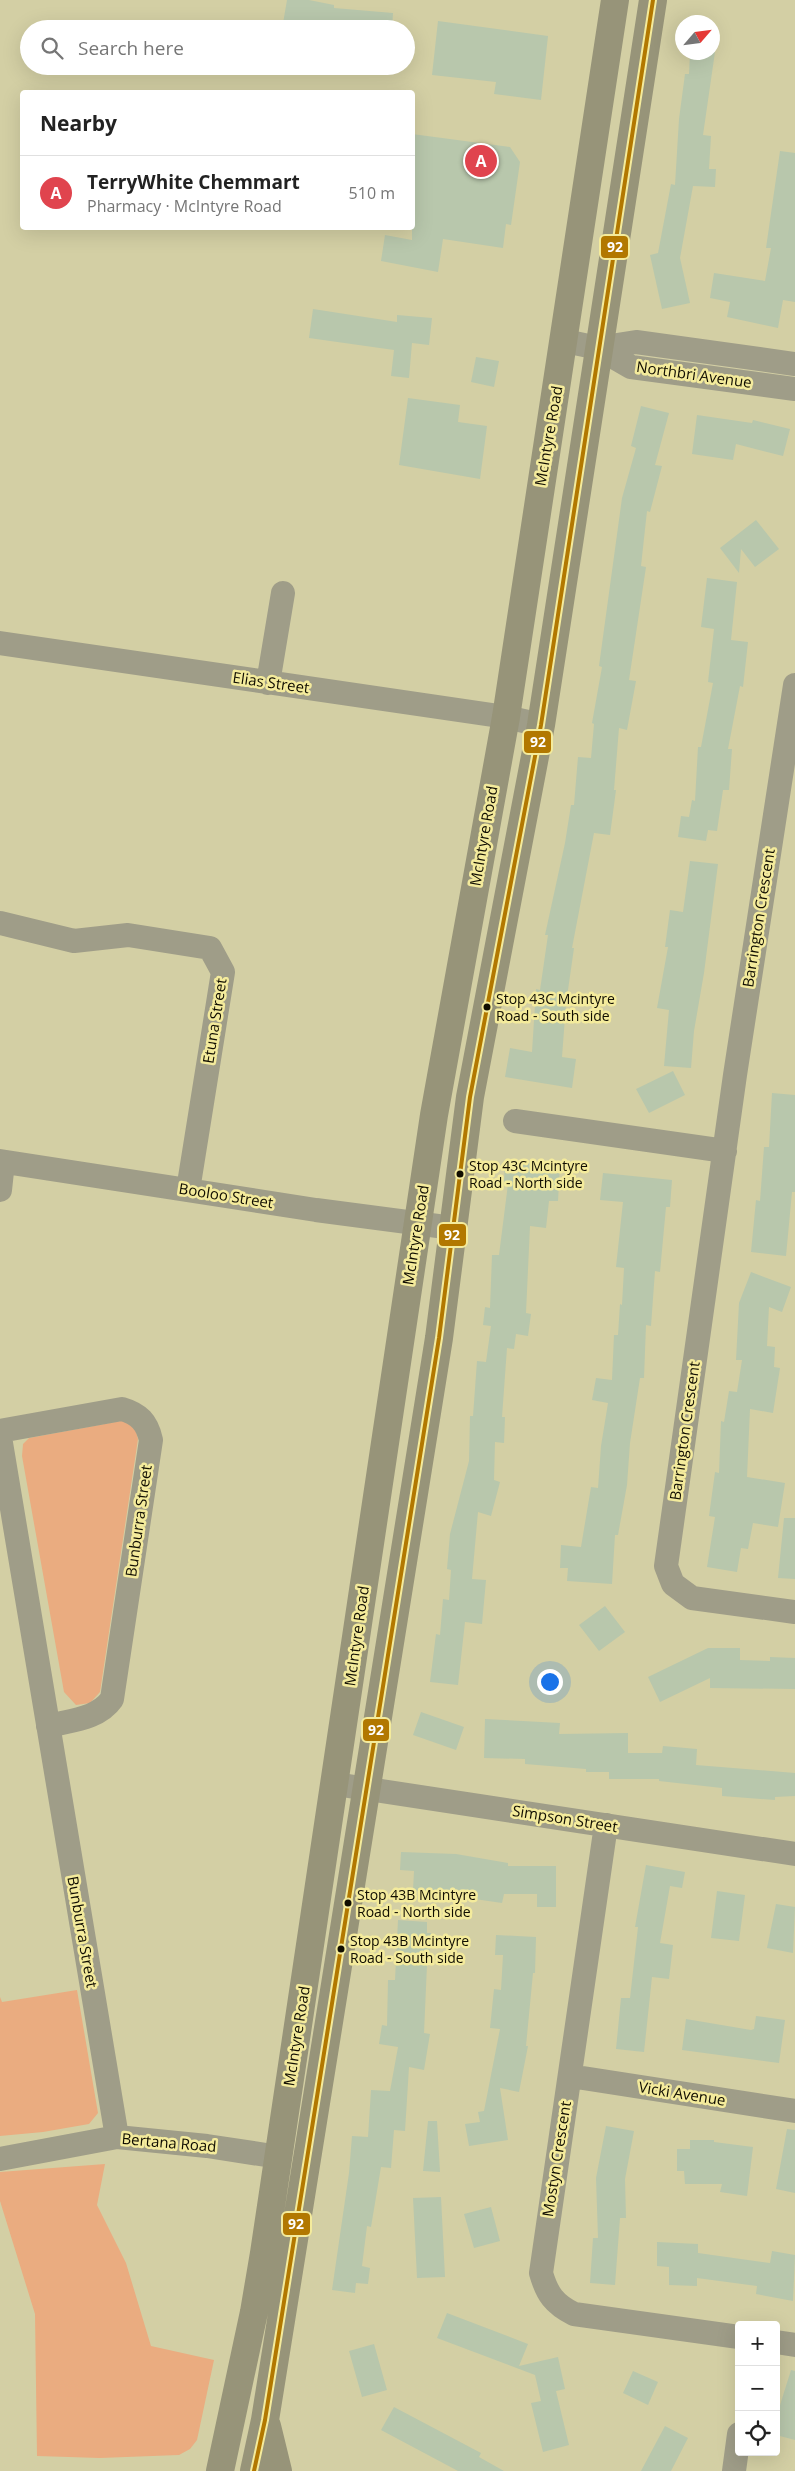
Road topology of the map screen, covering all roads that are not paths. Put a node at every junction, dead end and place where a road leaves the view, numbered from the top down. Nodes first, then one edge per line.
1 (615, 0) edge
2 (653, 0) edge
3 (565, 341) junction
4 (598, 348) junction
5 (795, 364) edge
6 (795, 389) edge
7 (283, 593) dead end
8 (0, 643) edge
9 (268, 683) junction
10 (795, 685) edge
11 (506, 717) junction
12 (541, 725) junction
13 (0, 923) edge
14 (515, 1121) dead end
15 (725, 1150) junction
16 (2, 1162) edge
17 (0, 1190) edge
18 (188, 1190) junction
19 (418, 1223) junction
20 (453, 1228) junction
21 (0, 1431) edge
22 (0, 1437) edge
23 (795, 1612) edge
24 (48, 1726) junction
25 (335, 1784) junction
26 (367, 1790) junction
27 (606, 1825) junction
28 (795, 1854) edge
29 (570, 2076) junction
30 (795, 2112) edge
31 (117, 2137) junction
32 (278, 2157) junction
33 (0, 2159) edge
34 (735, 2336) edge
35 (780, 2343) edge
36 (795, 2345) edge
37 (265, 2420) junction
38 (736, 2456) edge
39 (218, 2468) edge
40 (254, 2471) edge
41 (278, 2471) edge
42 (734, 2471) edge

1 - 3 main road, McIntyre Road
2 - 4 main road, McIntyre Road
3 - 4 street, Northbri Avenue
3 - 11 main road, McIntyre Road
4 - 5 street, Northbri Avenue
4 - 6 street, Northbri Avenue
4 - 12 main road, McIntyre Road
7 - 9 street
8 - 9 street, Elias Street
9 - 11 street, Elias Street
10 - 15 street, Barrington Crescent
11 - 12 street, Elias Street
11 - 19 main road, McIntyre Road
12 - 20 main road, McIntyre Road
13 - 18 street, Etuna Street
14 - 15 street
15 - 23 street, Barrington Crescent
16 - 17 street
16 - 18 street, Booloo Street
18 - 19 street, Booloo Street
19 - 20 street, Booloo Street
19 - 25 main road, McIntyre Road
20 - 26 main road, McIntyre Road
21 - 24 street, Bunburra Street
22 - 24 street, Bunburra Street
24 - 31 street, Bunburra Street
25 - 26 street, Simpson Street
25 - 32 main road, McIntyre Road
26 - 27 street, Simpson Street
26 - 37 main road, McIntyre Road
27 - 28 street, Simpson Street
27 - 29 street, Mostyn Crescent
29 - 30 street, Vicki Avenue
29 - 34 street, Mostyn Crescent
31 - 32 street, Bertana Road
31 - 33 street, Bertana Road
32 - 39 main road, McIntyre Road
35 - 36 street
37 - 40 main road, McIntyre Road
37 - 41 main road
38 - 42 street

